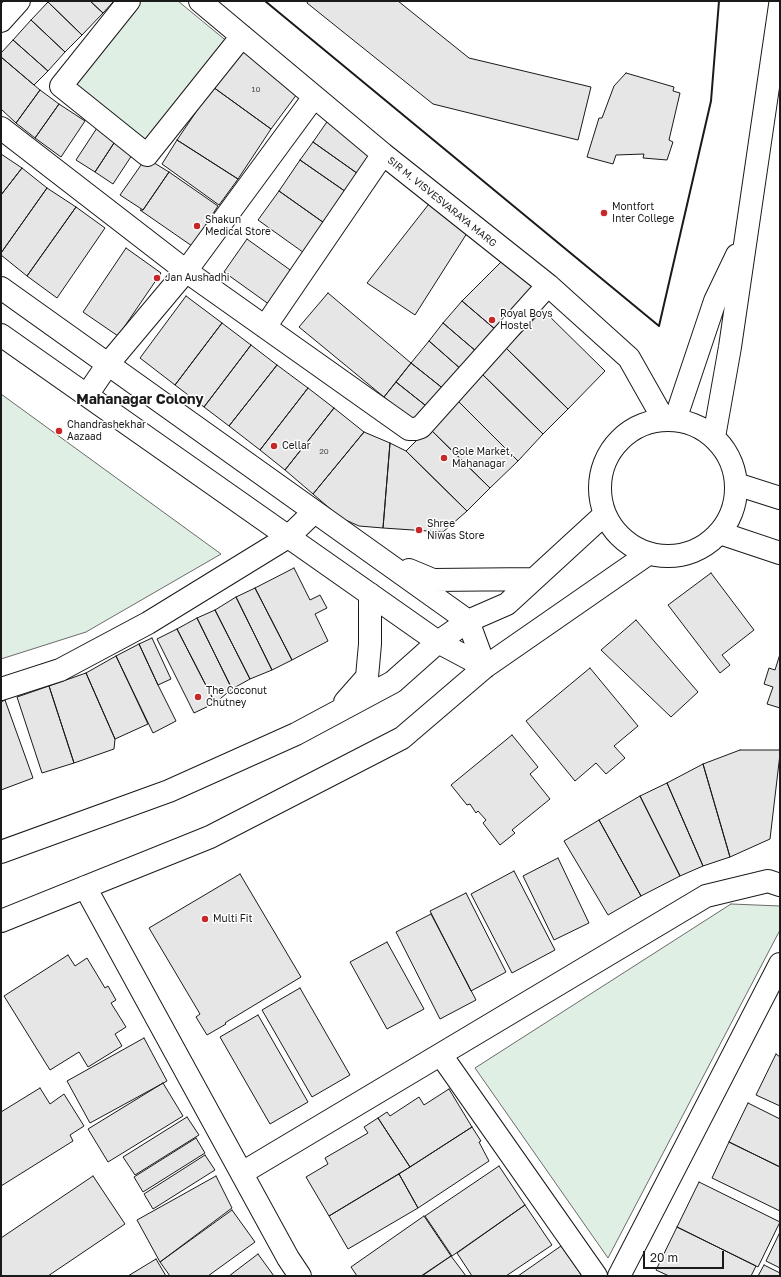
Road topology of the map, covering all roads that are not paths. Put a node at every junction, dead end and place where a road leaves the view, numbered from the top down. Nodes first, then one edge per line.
1 (19, 1) edge
2 (129, 1) edge
3 (200, 1) edge
4 (780, 5) edge
5 (1, 21) edge
6 (242, 36) junction
7 (314, 97) junction
8 (1, 128) edge
9 (383, 154) junction
10 (746, 234) junction
11 (186, 271) junction
12 (548, 285) junction
13 (1, 288) edge
14 (265, 327) junction
15 (1, 335) edge
16 (108, 364) junction
17 (87, 395) junction
18 (669, 420) junction
19 (714, 437) junction
20 (736, 484) junction
21 (780, 498) edge
22 (314, 512) junction
23 (605, 514) junction
24 (720, 533) junction
25 (288, 537) junction
26 (780, 553) edge
27 (648, 554) junction
28 (382, 560) junction
29 (534, 579) junction
30 (370, 594) junction
31 (468, 621) junction
32 (438, 642) junction
33 (485, 667) junction
34 (1, 689) edge
35 (336, 712) junction
36 (1, 852) edge
37 (780, 885) edge
38 (85, 887) junction
39 (1, 921) edge
40 (780, 964) edge
41 (441, 1055) junction
42 (242, 1174) junction
43 (300, 1276) edge
44 (596, 1276) edge
45 (618, 1276) edge

1 - 5 street
2 - 6 street
3 - 6 street, SIR M. VISVESVARAYA MARG
4 - 10 street
6 - 7 street, SIR M. VISVESVARAYA MARG
7 - 9 street, SIR M. VISVESVARAYA MARG
7 - 11 street
8 - 11 street
9 - 12 street, SIR M. VISVESVARAYA MARG
9 - 14 street
10 - 18 street
10 - 19 street
11 - 14 street
11 - 16 street
12 - 14 street
12 - 18 street, SIR M. VISVESVARAYA MARG
13 - 16 street
15 - 17 street
16 - 17 street
16 - 22 street
17 - 25 street
18 - 19 street
18 - 23 street
19 - 20 street
20 - 21 street
20 - 24 street
22 - 25 street
22 - 28 street
23 - 27 street
23 - 29 street
24 - 26 street
24 - 27 street
25 - 30 street
25 - 34 street
27 - 33 street
28 - 29 street
28 - 31 street
29 - 31 street
30 - 32 street
30 - 35 street
31 - 32 street
31 - 33 street
32 - 33 street
32 - 35 street
33 - 38 street
35 - 36 street
37 - 41 street
38 - 39 street
38 - 42 street
40 - 45 street
41 - 42 street
41 - 44 street
42 - 43 street

